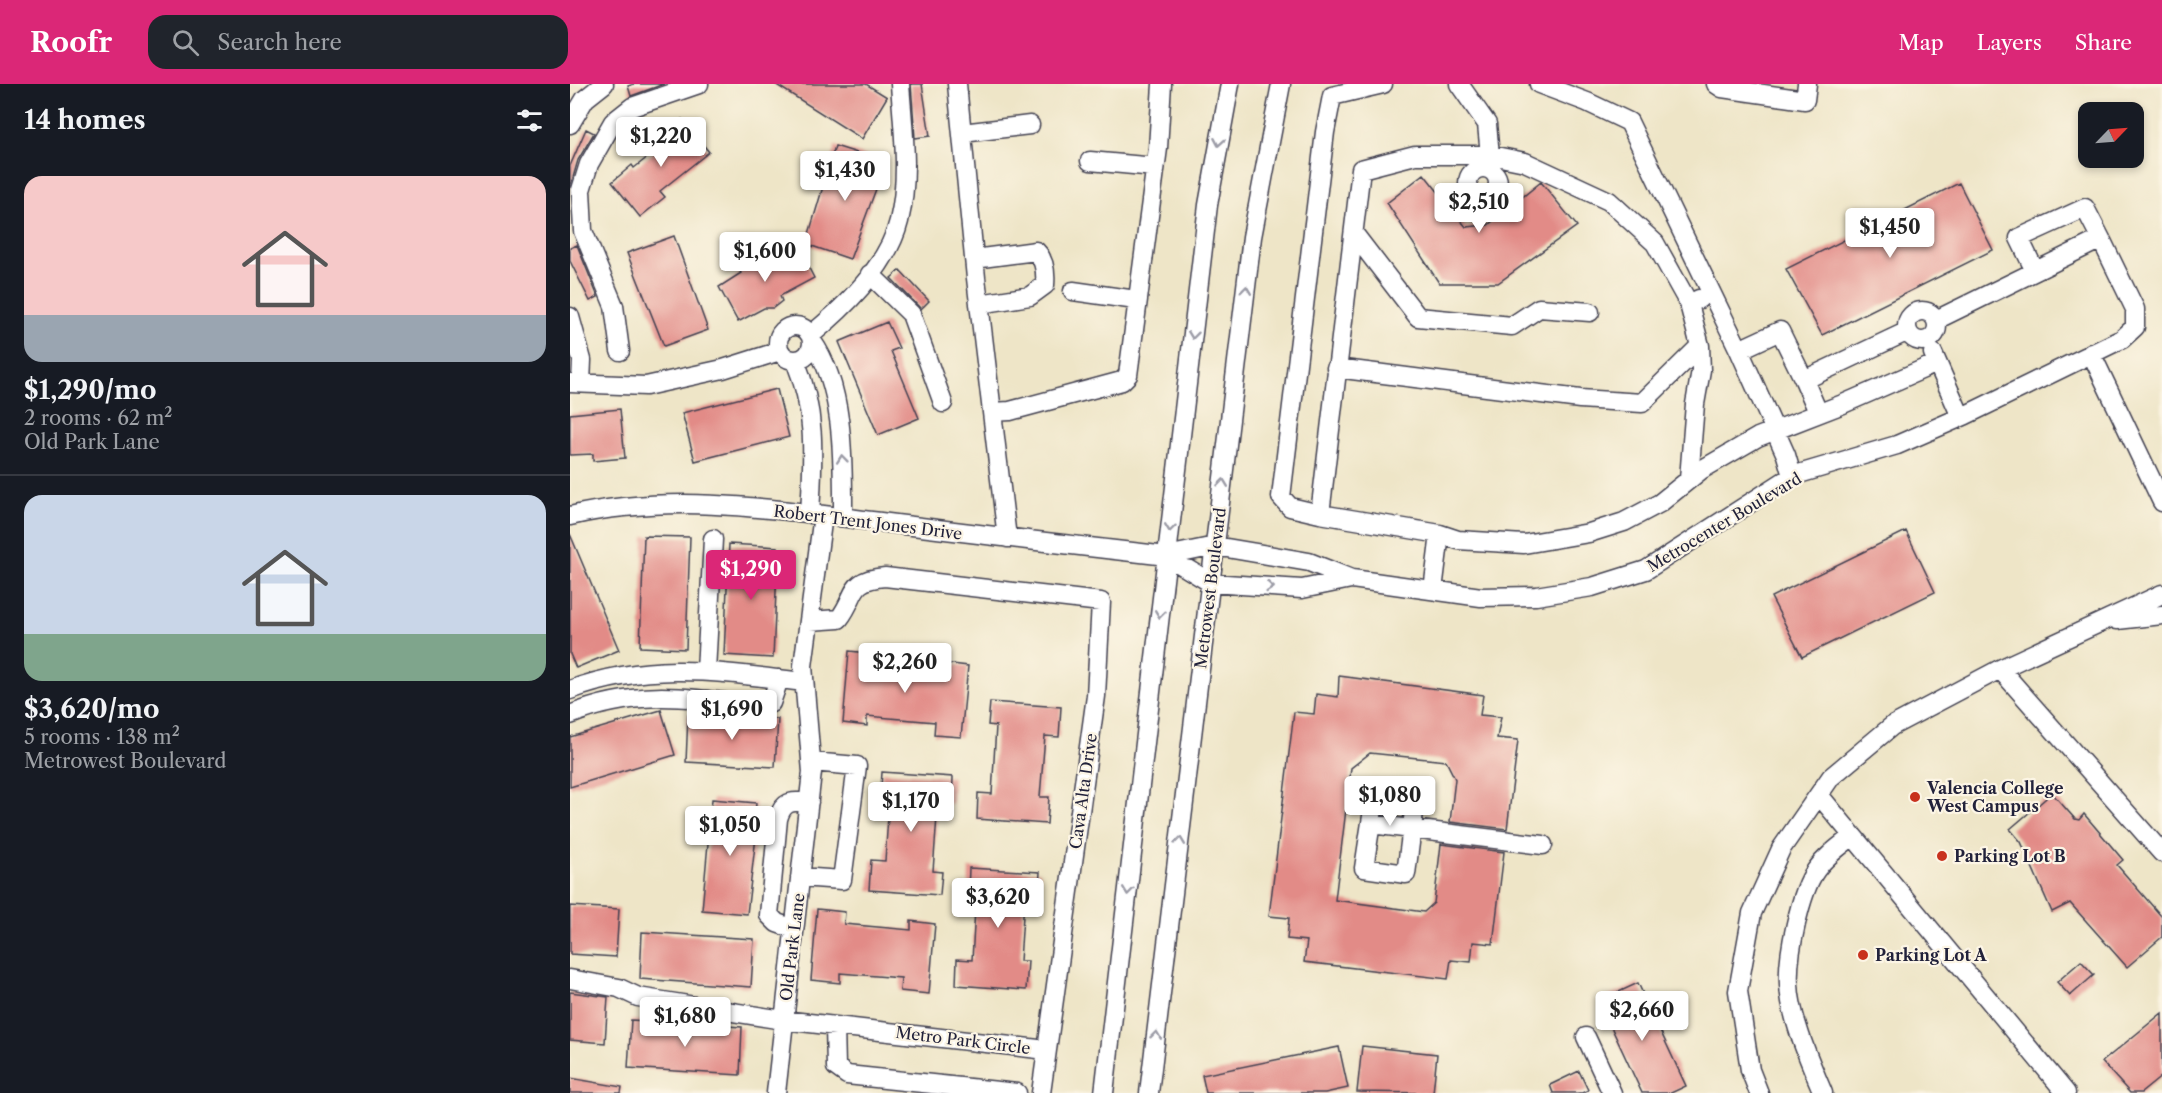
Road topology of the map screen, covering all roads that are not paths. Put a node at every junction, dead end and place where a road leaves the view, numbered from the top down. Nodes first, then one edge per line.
1 (604, 84) edge
2 (699, 84) edge
3 (900, 84) edge
4 (957, 84) edge
5 (1162, 84) edge
6 (1230, 84) edge
7 (1281, 84) edge
8 (1383, 84) edge
9 (1459, 84) edge
10 (1539, 84) edge
11 (1716, 84) edge
12 (1807, 84) edge
13 (570, 124) edge
14 (1030, 126) dead end
15 (962, 133) junction
16 (1090, 161) dead end
17 (1491, 162) junction
18 (1155, 167) junction
19 (1355, 235) junction
20 (2101, 239) junction
21 (974, 260) junction
22 (2035, 271) junction
23 (870, 274) junction
24 (1073, 291) dead end
25 (1711, 293) junction
26 (1136, 300) junction
27 (979, 303) junction
28 (1689, 304) junction
29 (1590, 312) dead end
30 (570, 317) edge
31 (1935, 320) junction
32 (1908, 331) junction
33 (811, 338) junction
34 (1928, 340) junction
35 (1700, 346) junction
36 (1739, 350) junction
37 (620, 351) dead end
38 (2091, 353) junction
39 (787, 356) junction
40 (1937, 363) junction
41 (1336, 368) junction
42 (1804, 380) junction
43 (575, 383) edge
44 (943, 403) dead end
45 (992, 412) junction
46 (1818, 412) junction
47 (1961, 417) junction
48 (1775, 429) junction
49 (1792, 476) junction
50 (1689, 479) junction
51 (2162, 502) edge
52 (816, 514) junction
53 (1320, 514) junction
54 (570, 516) edge
55 (843, 518) junction
56 (1440, 534) junction
57 (1007, 538) junction
58 (713, 539) dead end
59 (1215, 546) junction
60 (1167, 556) junction
61 (1352, 579) junction
62 (1211, 583) junction
63 (1432, 590) junction
64 (2162, 594) edge
65 (2162, 615) edge
66 (809, 621) junction
67 (2109, 621) junction
68 (2000, 669) junction
69 (673, 670) junction
70 (706, 671) junction
71 (780, 680) junction
72 (803, 682) junction
73 (570, 690) edge
74 (672, 696) junction
75 (570, 716) edge
76 (812, 762) junction
77 (1819, 795) junction
78 (809, 802) junction
79 (1371, 825) junction
80 (1411, 830) junction
81 (1853, 836) junction
82 (1543, 845) dead end
83 (2162, 853) edge
84 (800, 877) junction
85 (794, 929) junction
86 (570, 979) edge
87 (783, 1020) junction
88 (835, 1026) junction
89 (1586, 1038) dead end
90 (1047, 1050) junction
91 (1609, 1092) edge
92 (776, 1093) edge
93 (1017, 1093) edge
94 (1041, 1093) edge
95 (1104, 1093) edge
96 (1149, 1093) edge
97 (1759, 1093) edge
98 (1823, 1093) edge
99 (2066, 1093) edge

1 - 13 street
2 - 37 street
3 - 23 street
4 - 15 street
5 - 18 street
6 -> 60 street
59 -> 7 street, Metrowest Boulevard
8 - 53 street
9 - 17 street
10 - 25 street
11 - 12 street
14 - 15 street
15 - 21 street
16 - 18 street
17 - 19 street
17 - 28 street
18 - 26 street
19 - 29 street
19 - 41 street
20 - 22 street
20 - 22 street
20 - 38 street, Metrocenter Boulevard
21 - 27 street
21 - 27 street
22 - 31 street
23 - 33 street
23 - 44 street
24 - 26 street
25 - 28 street
25 - 36 street
26 - 45 street
27 - 45 street
28 - 35 street
30 - 43 street
31 - 32 street
31 - 34 street
32 - 34 street
32 - 42 street
33 - 39 street
33 - 39 street
55 -> 33 street
34 - 40 street
35 - 41 street
35 - 50 street
36 - 42 street
36 - 48 street
38 - 47 street, Metrocenter Boulevard
38 - 51 street
39 - 43 street
39 - 52 street, Old Park Lane
40 - 46 street
40 - 47 street
41 - 53 street
42 - 46 street
45 - 57 street
46 - 48 street
47 - 49 street, Metrocenter Boulevard
48 - 49 street
48 - 50 street
49 - 63 street, Metrocenter Boulevard
50 - 56 street
52 - 54 street, Robert Trent Jones Drive
52 - 55 street, Robert Trent Jones Drive
52 - 66 street, Old Park Lane
53 - 56 street
55 - 57 street, Robert Trent Jones Drive
56 - 63 street
57 - 60 street, Robert Trent Jones Drive
58 - 70 street
59 - 60 street, Robert Trent Jones Drive
59 - 61 street, Metrocenter Boulevard
59 - 62 street, Metrowest Boulevard
60 - 62 street, Robert Trent Jones Drive
60 -> 95 street
62 -> 61 street, Metrocenter Boulevard
61 - 63 street, Metrocenter Boulevard
96 -> 62 street, Metrowest Boulevard
64 - 67 street
65 - 67 street
66 - 72 street, Old Park Lane
66 - 90 street, Cava Alta Drive
67 - 68 street
68 - 77 street
68 - 83 street
69 - 70 street
69 - 73 street
69 - 74 street
70 - 71 street
71 - 72 street
71 - 74 street
72 - 76 street, Old Park Lane
74 - 75 street
76 - 78 street, Old Park Lane
76 - 84 street
77 - 81 street
77 - 97 street
78 - 84 street, Old Park Lane
78 - 85 street
79 - 80 street
79 - 80 street
79 - 80 street
80 - 82 street
81 - 98 street
81 - 99 street
84 - 85 street, Old Park Lane
85 - 87 street, Old Park Lane
86 - 87 street, Metro Park Circle
87 - 88 street, Metro Park Circle
87 - 92 street, Old Park Lane
88 - 90 street, Metro Park Circle
88 - 93 street
89 - 91 street
90 - 94 street, Metro Park Circle

